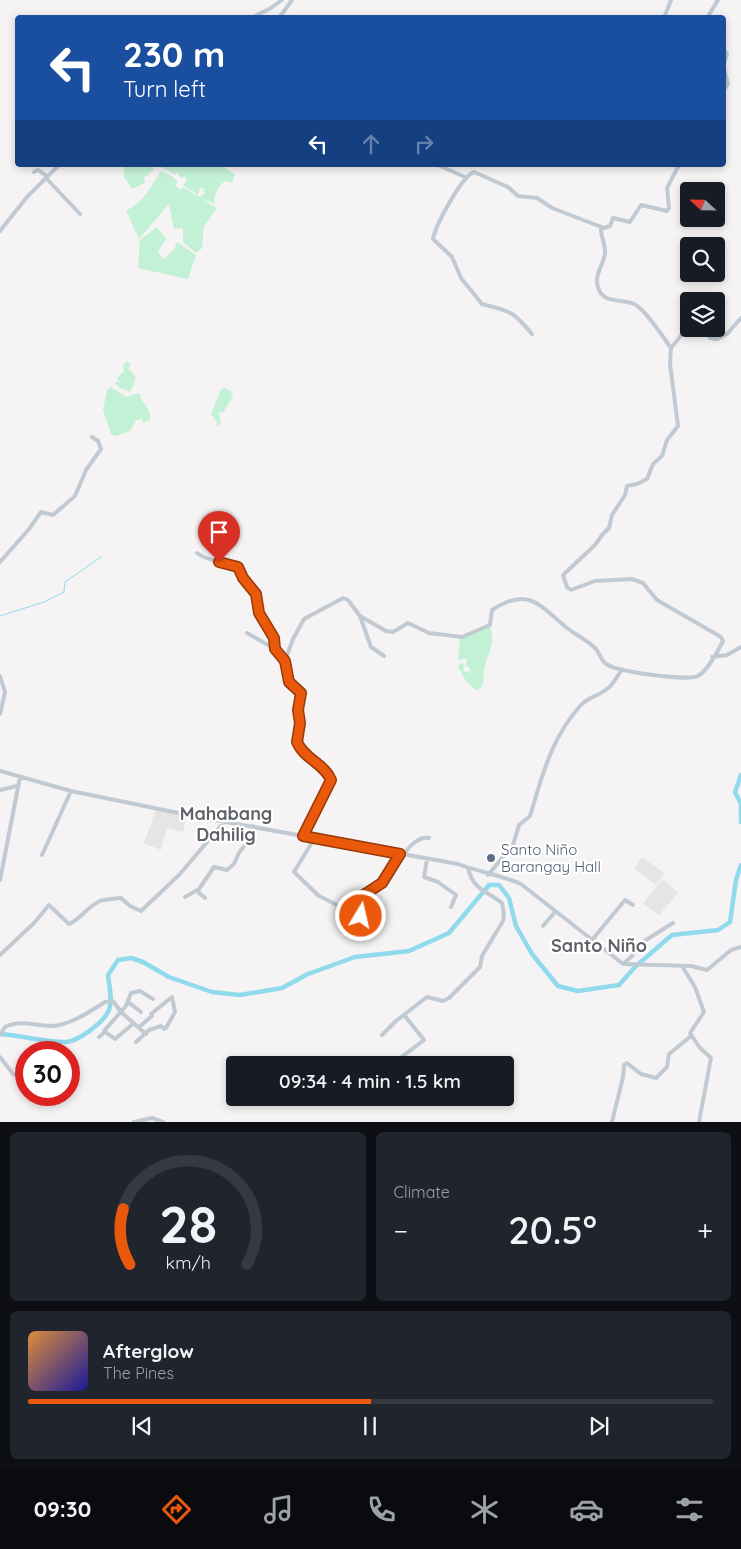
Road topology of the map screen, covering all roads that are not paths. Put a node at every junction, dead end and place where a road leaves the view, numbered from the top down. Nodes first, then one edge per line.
1 (282, 0) edge
2 (292, 0) edge
3 (672, 0) edge
4 (718, 0) edge
5 (257, 15) edge
6 (281, 15) edge
7 (665, 15) edge
8 (709, 15) edge
9 (57, 167) edge
10 (442, 167) edge
11 (678, 167) edge
12 (34, 172) dead end
13 (46, 177) junction
14 (465, 177) junction
15 (80, 214) dead end
16 (601, 227) junction
17 (0, 231) edge
18 (741, 318) edge
19 (532, 334) dead end
20 (725, 335) edge
21 (680, 337) edge
22 (709, 337) edge
23 (722, 337) edge
24 (671, 348) junction
25 (92, 437) dead end
26 (197, 552) dead end
27 (0, 562) edge
28 (360, 616) junction
29 (248, 633) dead end
30 (741, 647) edge
31 (275, 649) junction
32 (384, 656) dead end
33 (712, 657) junction
34 (285, 661) junction
35 (621, 671) junction
36 (0, 676) edge
37 (0, 714) edge
38 (0, 771) edge
39 (20, 777) junction
40 (17, 786) junction
41 (0, 790) edge
42 (71, 791) junction
43 (225, 821) junction
44 (253, 826) junction
45 (303, 836) junction
46 (429, 838) dead end
47 (314, 839) junction
48 (402, 854) junction
49 (42, 855) dead end
50 (427, 859) junction
51 (468, 868) junction
52 (488, 875) junction
53 (0, 880) edge
54 (197, 891) junction
55 (185, 898) dead end
56 (205, 898) dead end
57 (633, 904) dead end
58 (337, 905) dead end
59 (451, 907) dead end
60 (555, 912) junction
61 (673, 923) dead end
62 (543, 926) dead end
63 (365, 932) dead end
64 (592, 940) junction
65 (741, 947) edge
66 (0, 955) edge
67 (624, 964) junction
68 (682, 966) junction
69 (153, 999) dead end
70 (128, 1002) junction
71 (140, 1002) dead end
72 (135, 1008) junction
73 (121, 1012) junction
74 (141, 1012) dead end
75 (405, 1016) junction
76 (134, 1023) junction
77 (139, 1027) junction
78 (105, 1032) junction
79 (0, 1034) edge
80 (146, 1034) junction
81 (382, 1035) dead end
82 (691, 1036) junction
83 (99, 1038) dead end
84 (136, 1042) dead end
85 (403, 1056) edge
86 (0, 1057) edge
87 (15, 1075) edge
88 (134, 1122) edge
89 (163, 1122) edge
90 (612, 1122) edge
91 (699, 1122) edge

1 - 5 street
2 - 6 street
3 - 7 street
4 - 8 street
9 - 13 street
10 - 14 street
11 - 16 street
12 - 13 street
13 - 15 street
13 - 17 street
14 - 16 street
14 - 19 street
16 - 24 street
18 - 20 street
21 - 24 street
22 - 23 street
24 - 33 street
25 - 27 street
26 - 31 street
28 - 32 street
28 - 34 street
28 - 35 street
29 - 31 street
30 - 33 street
31 - 34 street
33 - 35 street
34 - 45 street
35 - 52 street
36 - 37 street
38 - 39 street
39 - 40 street
39 - 42 street
40 - 41 street
40 - 53 street
42 - 43 street
42 - 49 street
43 - 44 street
43 - 66 street
44 - 45 street
44 - 54 street
45 - 47 street
46 - 48 street
47 - 48 street
47 - 58 street
48 - 50 street
48 - 63 street
50 - 51 street
50 - 59 street
51 - 52 street
51 - 75 street
52 - 60 street
54 - 55 street
54 - 56 street
57 - 64 street
60 - 62 street
60 - 64 street
61 - 67 street
64 - 67 street
65 - 68 street
67 - 68 street
68 - 82 street
69 - 70 street
70 - 72 street
70 - 73 street
71 - 72 street
72 - 74 street
73 - 76 street
73 - 78 street
73 - 79 street
75 - 81 street
75 - 85 street
76 - 77 street
76 - 78 street
77 - 80 street
77 - 80 street
78 - 83 street
80 - 84 street
82 - 90 street
82 - 91 street
86 - 87 street
88 - 89 street

